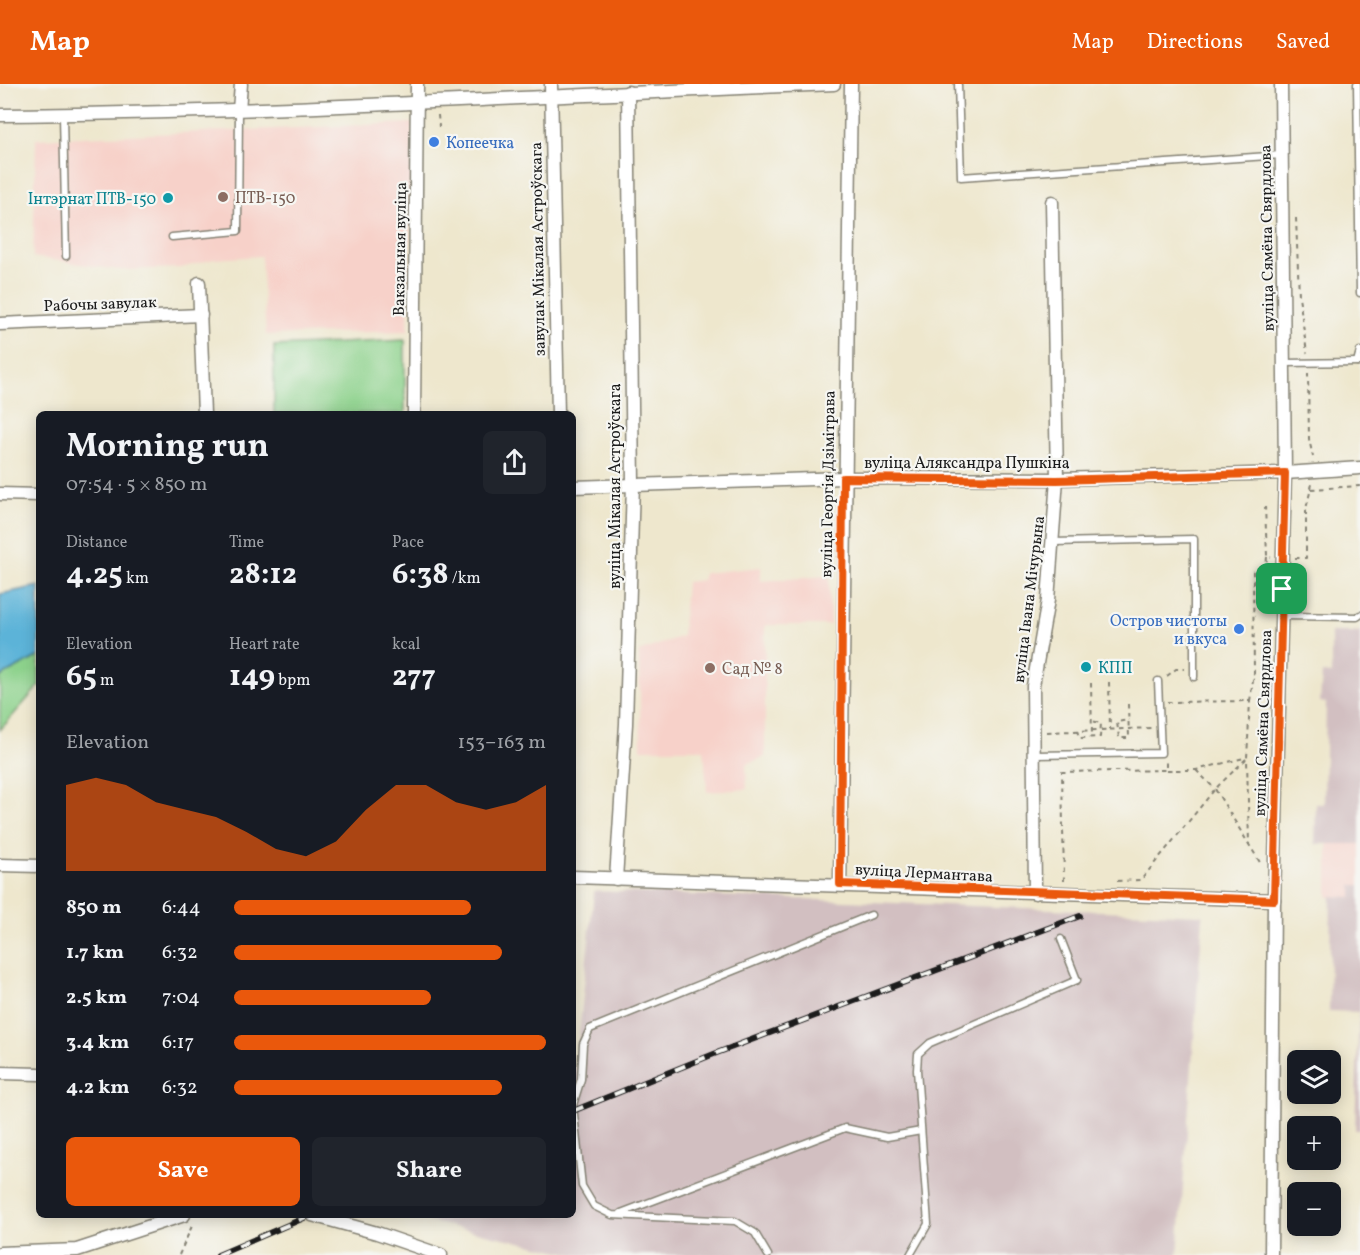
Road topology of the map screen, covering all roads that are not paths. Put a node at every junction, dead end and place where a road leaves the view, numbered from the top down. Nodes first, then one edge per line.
1 (241, 84) edge
2 (417, 84) edge
3 (551, 84) edge
4 (834, 84) edge
5 (851, 84) edge
6 (957, 84) edge
7 (1281, 84) edge
8 (1357, 84) edge
9 (627, 92) junction
10 (550, 98) junction
11 (417, 105) junction
12 (239, 110) junction
13 (0, 115) edge
14 (63, 115) junction
15 (1282, 155) junction
16 (1052, 202) dead end
17 (172, 237) dead end
18 (66, 256) dead end
19 (199, 284) dead end
20 (1360, 293) edge
21 (201, 315) junction
22 (0, 324) edge
23 (1360, 351) edge
24 (1359, 362) edge
25 (1284, 363) junction
26 (204, 411) edge
27 (414, 411) edge
28 (558, 411) edge
29 (1360, 468) edge
30 (1285, 473) junction
31 (843, 478) junction
32 (1057, 480) junction
33 (633, 483) junction
34 (576, 487) edge
35 (0, 494) edge
36 (36, 495) edge
37 (1053, 542) junction
38 (1360, 615) edge
39 (1282, 616) junction
40 (1194, 673) road end
41 (1161, 680) road end
42 (1035, 755) junction
43 (0, 865) edge
44 (36, 866) edge
45 (576, 877) edge
46 (616, 879) junction
47 (840, 884) junction
48 (1035, 893) junction
49 (1274, 900) junction
50 (871, 915) dead end
51 (1061, 939) dead end
52 (0, 1073) edge
53 (36, 1074) edge
54 (576, 1095) edge
55 (921, 1131) junction
56 (576, 1132) edge
57 (616, 1215) junction
58 (175, 1218) edge
59 (323, 1218) edge
60 (0, 1253) edge
61 (440, 1255) edge
62 (768, 1255) edge
63 (910, 1255) edge
64 (1271, 1255) edge

1 - 12 street
2 - 11 street, Вакзальная вуліца
3 - 10 street, завулак Мікалая Астроўскага
4 - 9 street
5 - 31 street, вуліца Георгія Дзімітрава
6 - 15 lane
7 - 15 street, вуліца Сямёна Свярдлова
8 - 20 lane
9 - 10 street
9 - 33 street, вуліца Мікалая Астроўскага
10 - 11 street
10 - 28 street, завулак Мікалая Астроўскага
11 - 12 street
11 - 27 street, Вакзальная вуліца
12 - 14 street
12 - 17 lane
13 - 14 street
14 - 18 lane
15 - 25 street, вуліца Сямёна Свярдлова
16 - 32 street, вуліца Івана Мічурына
19 - 21 street
21 - 22 street, Рабочы завулак
21 - 26 street
23 - 24 lane
24 - 25 lane
25 - 30 street, вуліца Сямёна Свярдлова
29 - 30 street, вуліца Аляксандра Пушкіна
30 - 32 street, вуліца Аляксандра Пушкіна
30 - 39 street, вуліца Сямёна Свярдлова
31 - 32 street, вуліца Аляксандра Пушкіна
31 - 33 street, вуліца Аляксандра Пушкіна
31 - 47 street, вуліца Георгія Дзімітрава
32 - 37 street, вуліца Івана Мічурына
33 - 34 street, вуліца Аляксандра Пушкіна
33 - 46 street, вуліца Мікалая Астроўскага
35 - 36 street
37 - 40 lane
37 - 42 street, вуліца Івана Мічурына
38 - 39 lane
39 - 49 street, вуліца Сямёна Свярдлова
41 - 42 lane
42 - 48 street, вуліца Івана Мічурына
43 - 44 street
45 - 46 street, вуліца Лермантава
46 - 47 street, вуліца Лермантава
47 - 48 street, вуліца Лермантава
48 - 49 street, вуліца Лермантава
49 - 64 street, вуліца Сямёна Свярдлова
50 - 54 lane
51 - 55 lane
52 - 53 street
55 - 57 lane
55 - 63 lane
56 - 57 lane
57 - 62 lane
58 - 60 street
59 - 61 street

